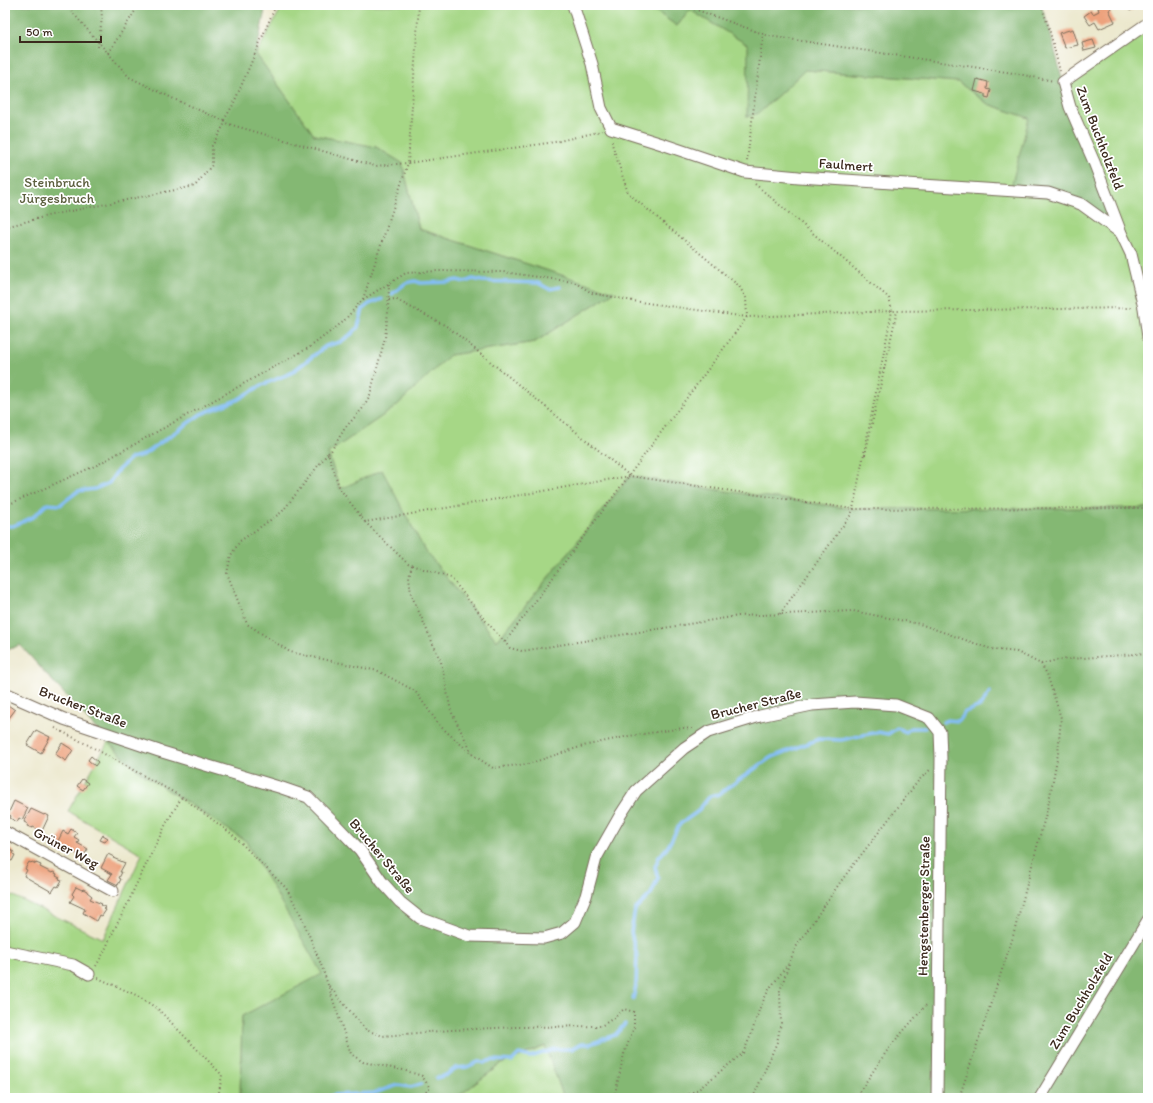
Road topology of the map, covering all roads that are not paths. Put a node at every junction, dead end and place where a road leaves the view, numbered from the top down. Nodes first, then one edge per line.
1 (572, 5) edge
2 (1148, 23) edge
3 (1121, 234) junction
4 (1146, 308) edge
5 (1148, 337) edge
6 (5, 693) edge
7 (929, 718) joint
8 (5, 832) edge
9 (113, 891) dead end
10 (1148, 920) edge
11 (5, 951) edge
12 (89, 974) road end
13 (937, 1098) edge
14 (1040, 1098) edge

1 - 3 street, Faulmert
2 - 3 street, Zum Buchholzfeld
3 - 4 street, Faulmert
4 - 5 street
6 - 7 street, Brucher Straße
7 - 13 street, Hengstenberger Straße
8 - 9 street, Grüner Weg
10 - 14 street, Zum Buchholzfeld
11 - 12 street

